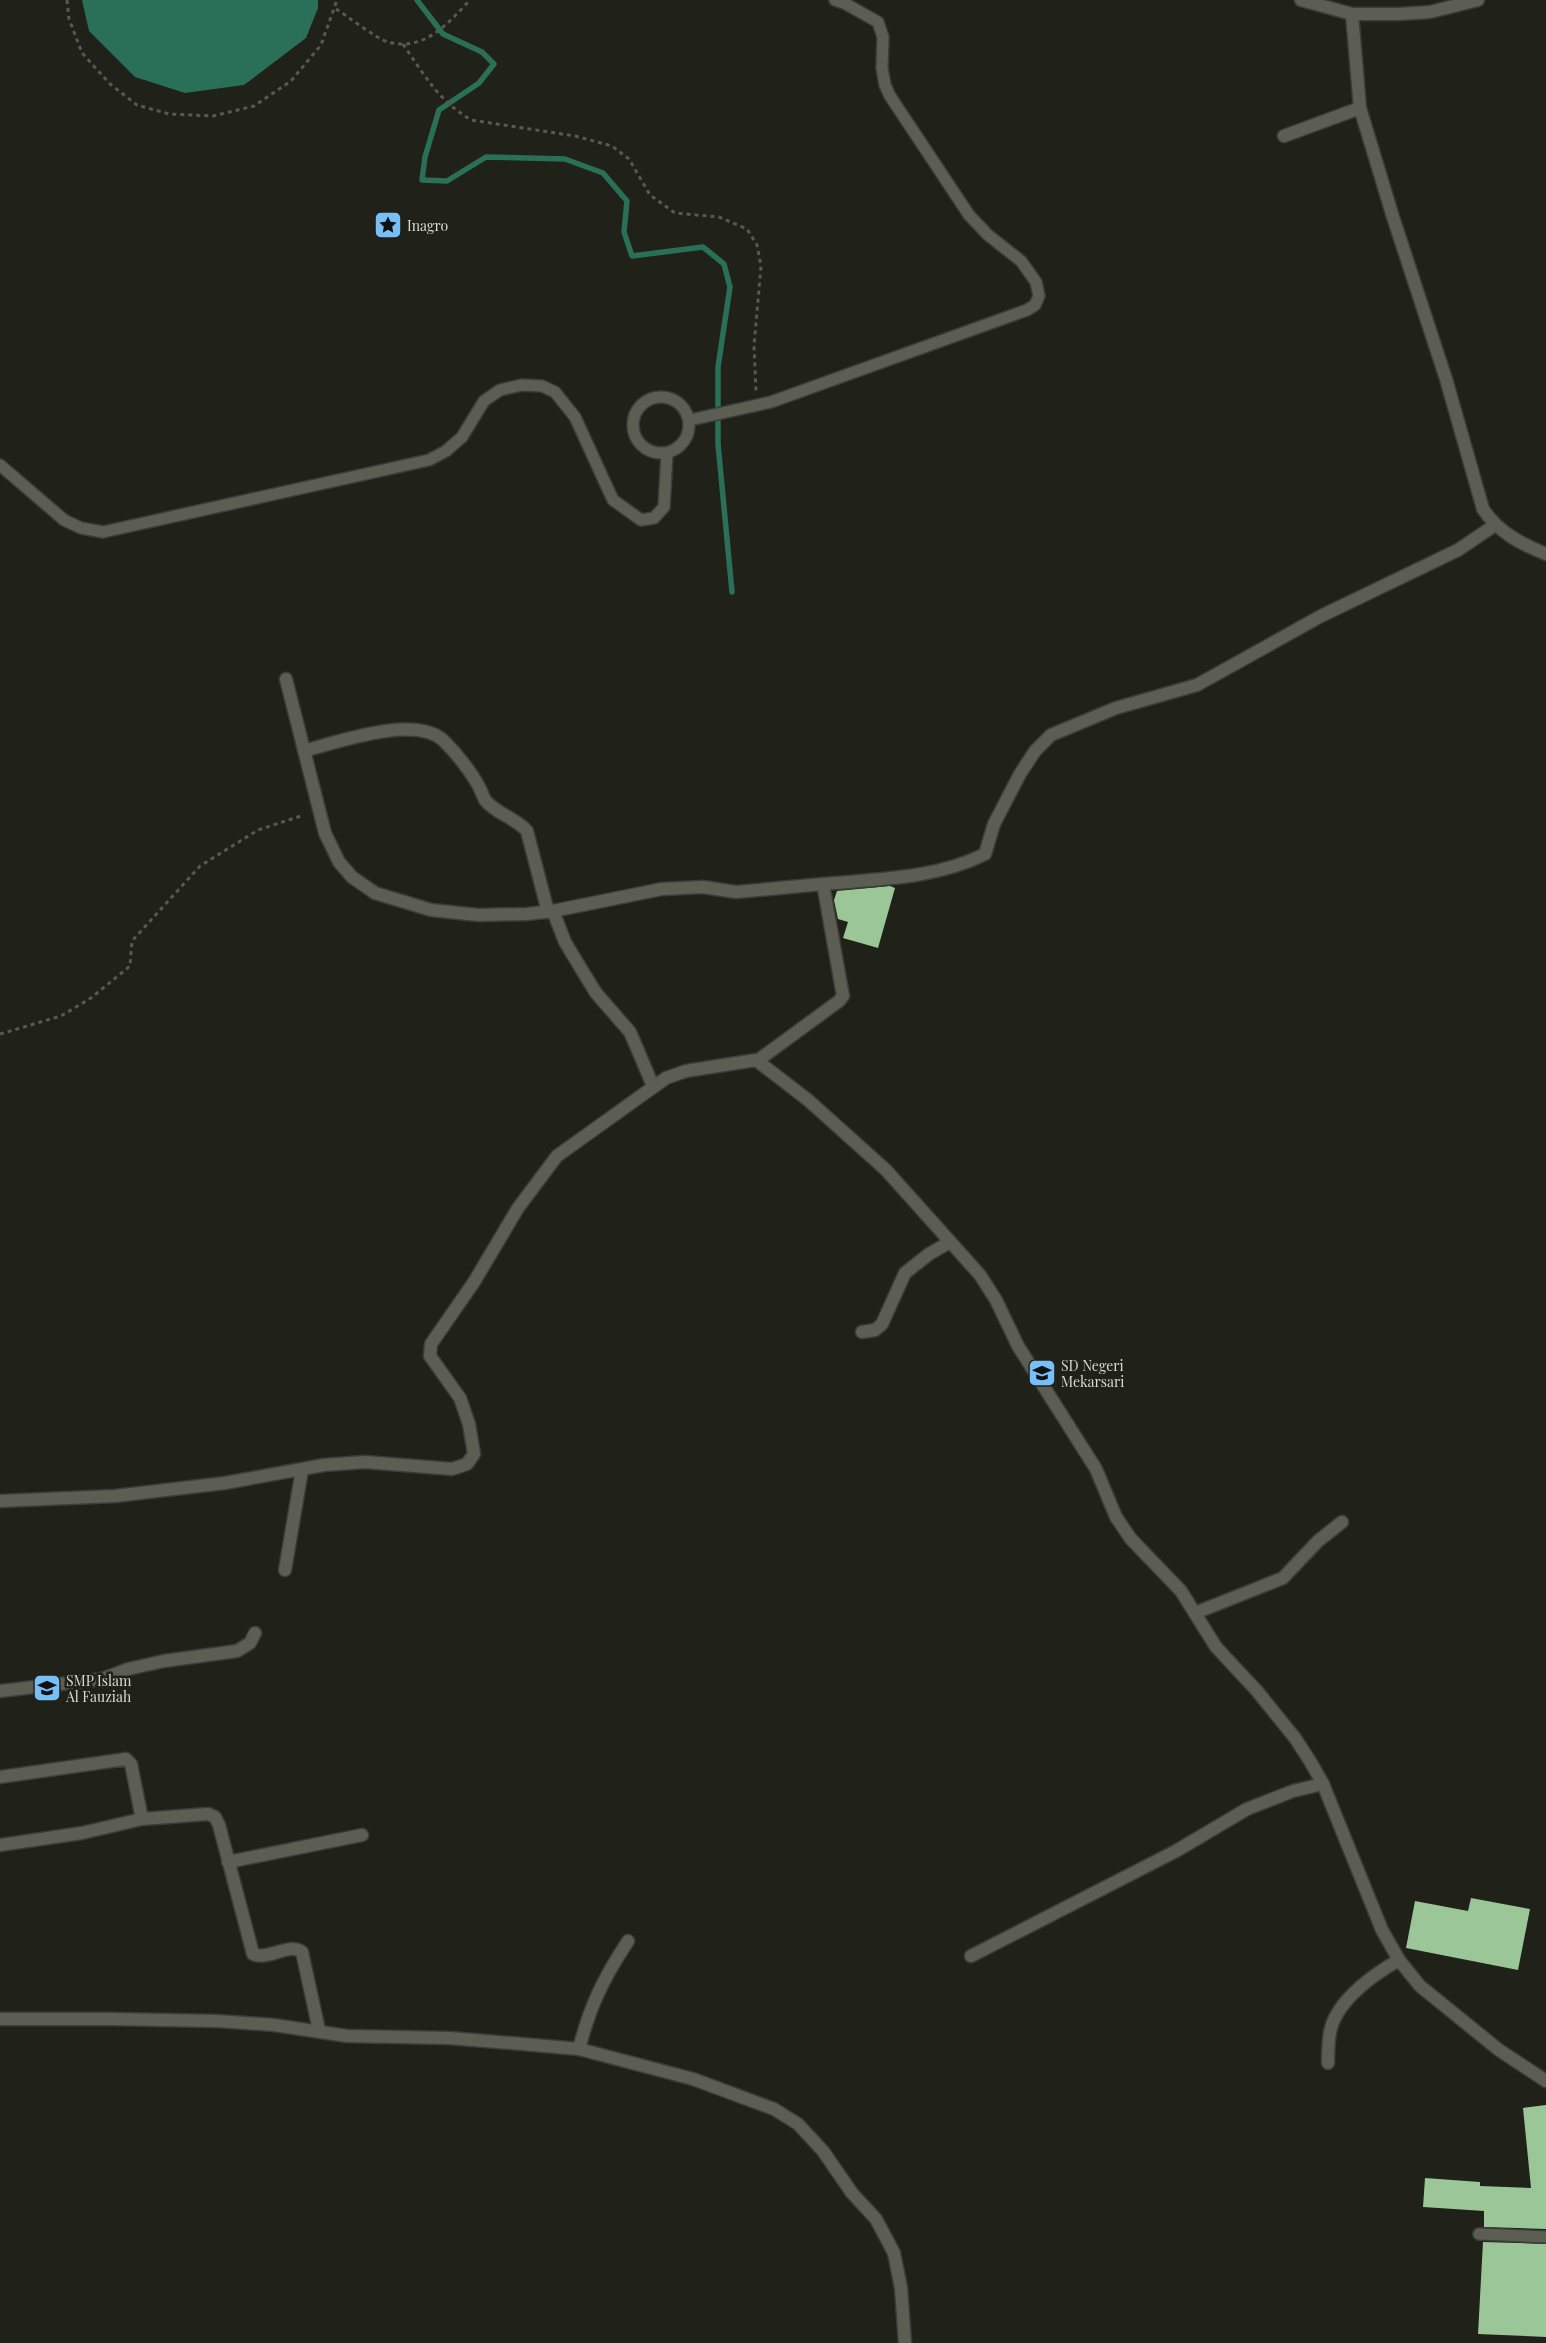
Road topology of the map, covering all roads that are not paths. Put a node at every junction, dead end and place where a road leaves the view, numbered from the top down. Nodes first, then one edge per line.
1 (835, 0) edge
2 (1301, 0) edge
3 (1478, 0) edge
4 (1352, 14) junction
5 (1360, 108) junction
6 (1284, 136) dead end
7 (695, 418) junction
8 (667, 452) junction
9 (0, 465) edge
10 (1495, 525) junction
11 (1546, 554) edge
12 (286, 679) dead end
13 (304, 751) junction
14 (823, 884) junction
15 (550, 912) junction
16 (757, 1061) junction
17 (653, 1086) junction
18 (950, 1242) junction
19 (862, 1332) dead end
20 (302, 1470) junction
21 (0, 1501) edge
22 (1342, 1522) dead end
23 (285, 1570) dead end
24 (1195, 1613) junction
25 (255, 1633) dead end
26 (0, 1691) edge
27 (0, 1776) edge
28 (1323, 1784) junction
29 (142, 1819) junction
30 (362, 1835) dead end
31 (0, 1845) edge
32 (228, 1862) junction
33 (628, 1941) dead end
34 (971, 1956) dead end
35 (1399, 1960) junction
36 (0, 2019) edge
37 (320, 2030) junction
38 (579, 2049) junction
39 (1328, 2063) dead end
40 (1546, 2081) edge
41 (1479, 2234) dead end
42 (1546, 2237) edge
43 (905, 2343) edge

1 - 7 lane
2 - 4 street
3 - 4 street
4 - 5 street
5 - 6 street
5 - 10 street
7 - 8 lane
7 - 8 lane
8 - 9 lane
10 - 11 street
10 - 14 street
12 - 13 street
13 - 15 street
13 - 15 street
14 - 15 street
14 - 16 street
15 - 17 street
16 - 17 street
16 - 18 street
17 - 20 street
18 - 19 street
18 - 24 street
20 - 21 street
20 - 23 street
22 - 24 street
24 - 28 street
25 - 26 street
27 - 29 street
28 - 34 street
28 - 35 street
29 - 31 street
29 - 32 street
30 - 32 street
32 - 37 street
33 - 38 street
35 - 39 street
35 - 40 street
36 - 37 street
37 - 38 street
38 - 43 street
41 - 42 lane

